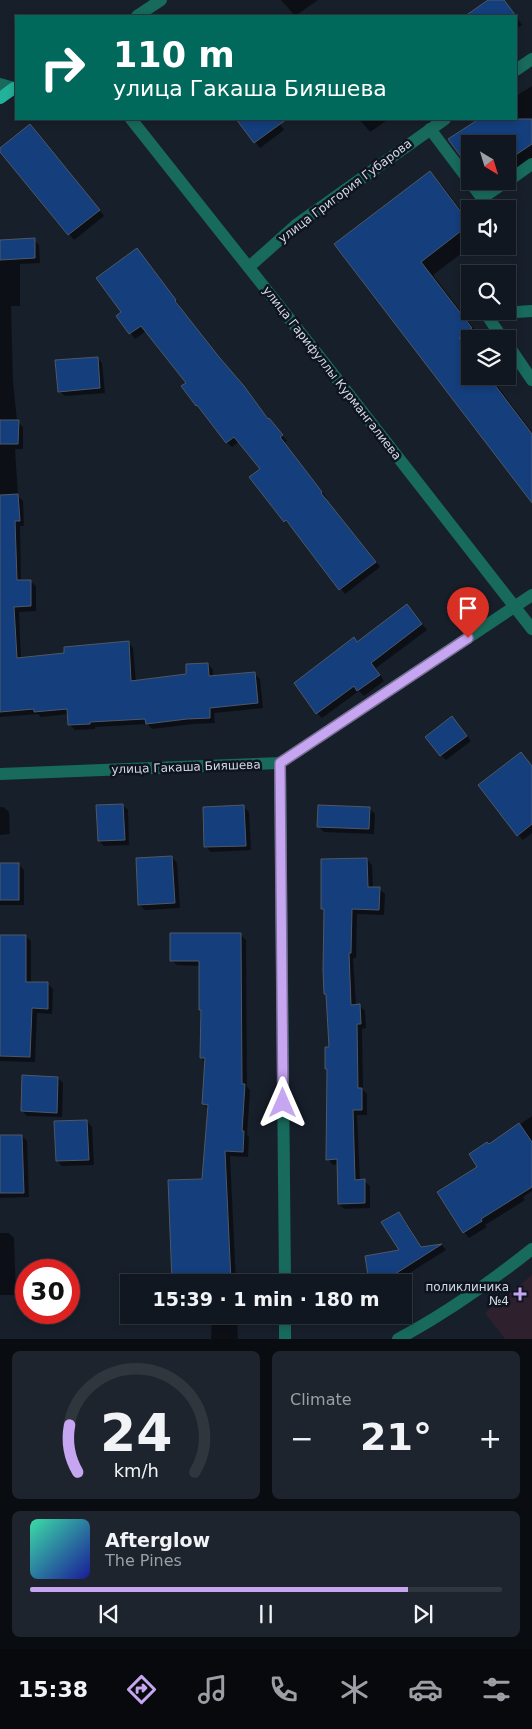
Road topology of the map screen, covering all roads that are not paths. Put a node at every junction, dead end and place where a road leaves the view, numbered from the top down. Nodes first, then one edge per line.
1 (161, 0) edge
2 (138, 15) edge
3 (532, 59) edge
4 (517, 69) edge
5 (0, 84) edge
6 (15, 88) edge
7 (0, 96) edge
8 (132, 120) edge
9 (444, 120) edge
10 (430, 129) junction
11 (532, 164) edge
12 (461, 170) edge
13 (516, 175) edge
14 (476, 190) edge
15 (494, 190) edge
16 (249, 267) junction
17 (532, 311) edge
18 (497, 330) edge
19 (516, 357) edge
20 (532, 380) edge
21 (532, 595) edge
22 (516, 607) junction
23 (532, 629) edge
24 (280, 763) junction
25 (0, 774) edge
26 (532, 1248) edge
27 (285, 1274) edge
28 (285, 1324) edge
29 (285, 1339) edge
30 (398, 1339) edge

1 - 2 street
3 - 4 street
5 - 6 street
6 - 7 main road
8 - 16 street, улица Гарифуллы Курмангалиева
9 - 10 street, улица Григория Губарова
10 - 12 street
10 - 16 street, улица Григория Губарова
11 - 13 street
14 - 15 street
16 - 22 street, улица Гарифуллы Курмангалиева
17 - 18 street
19 - 20 street
21 - 22 street
22 - 23 street, улица Гарифуллы Курмангалиева
22 - 24 street
24 - 25 street, улица Гакаша Бияшева
24 - 27 street
26 - 30 street
28 - 29 street

